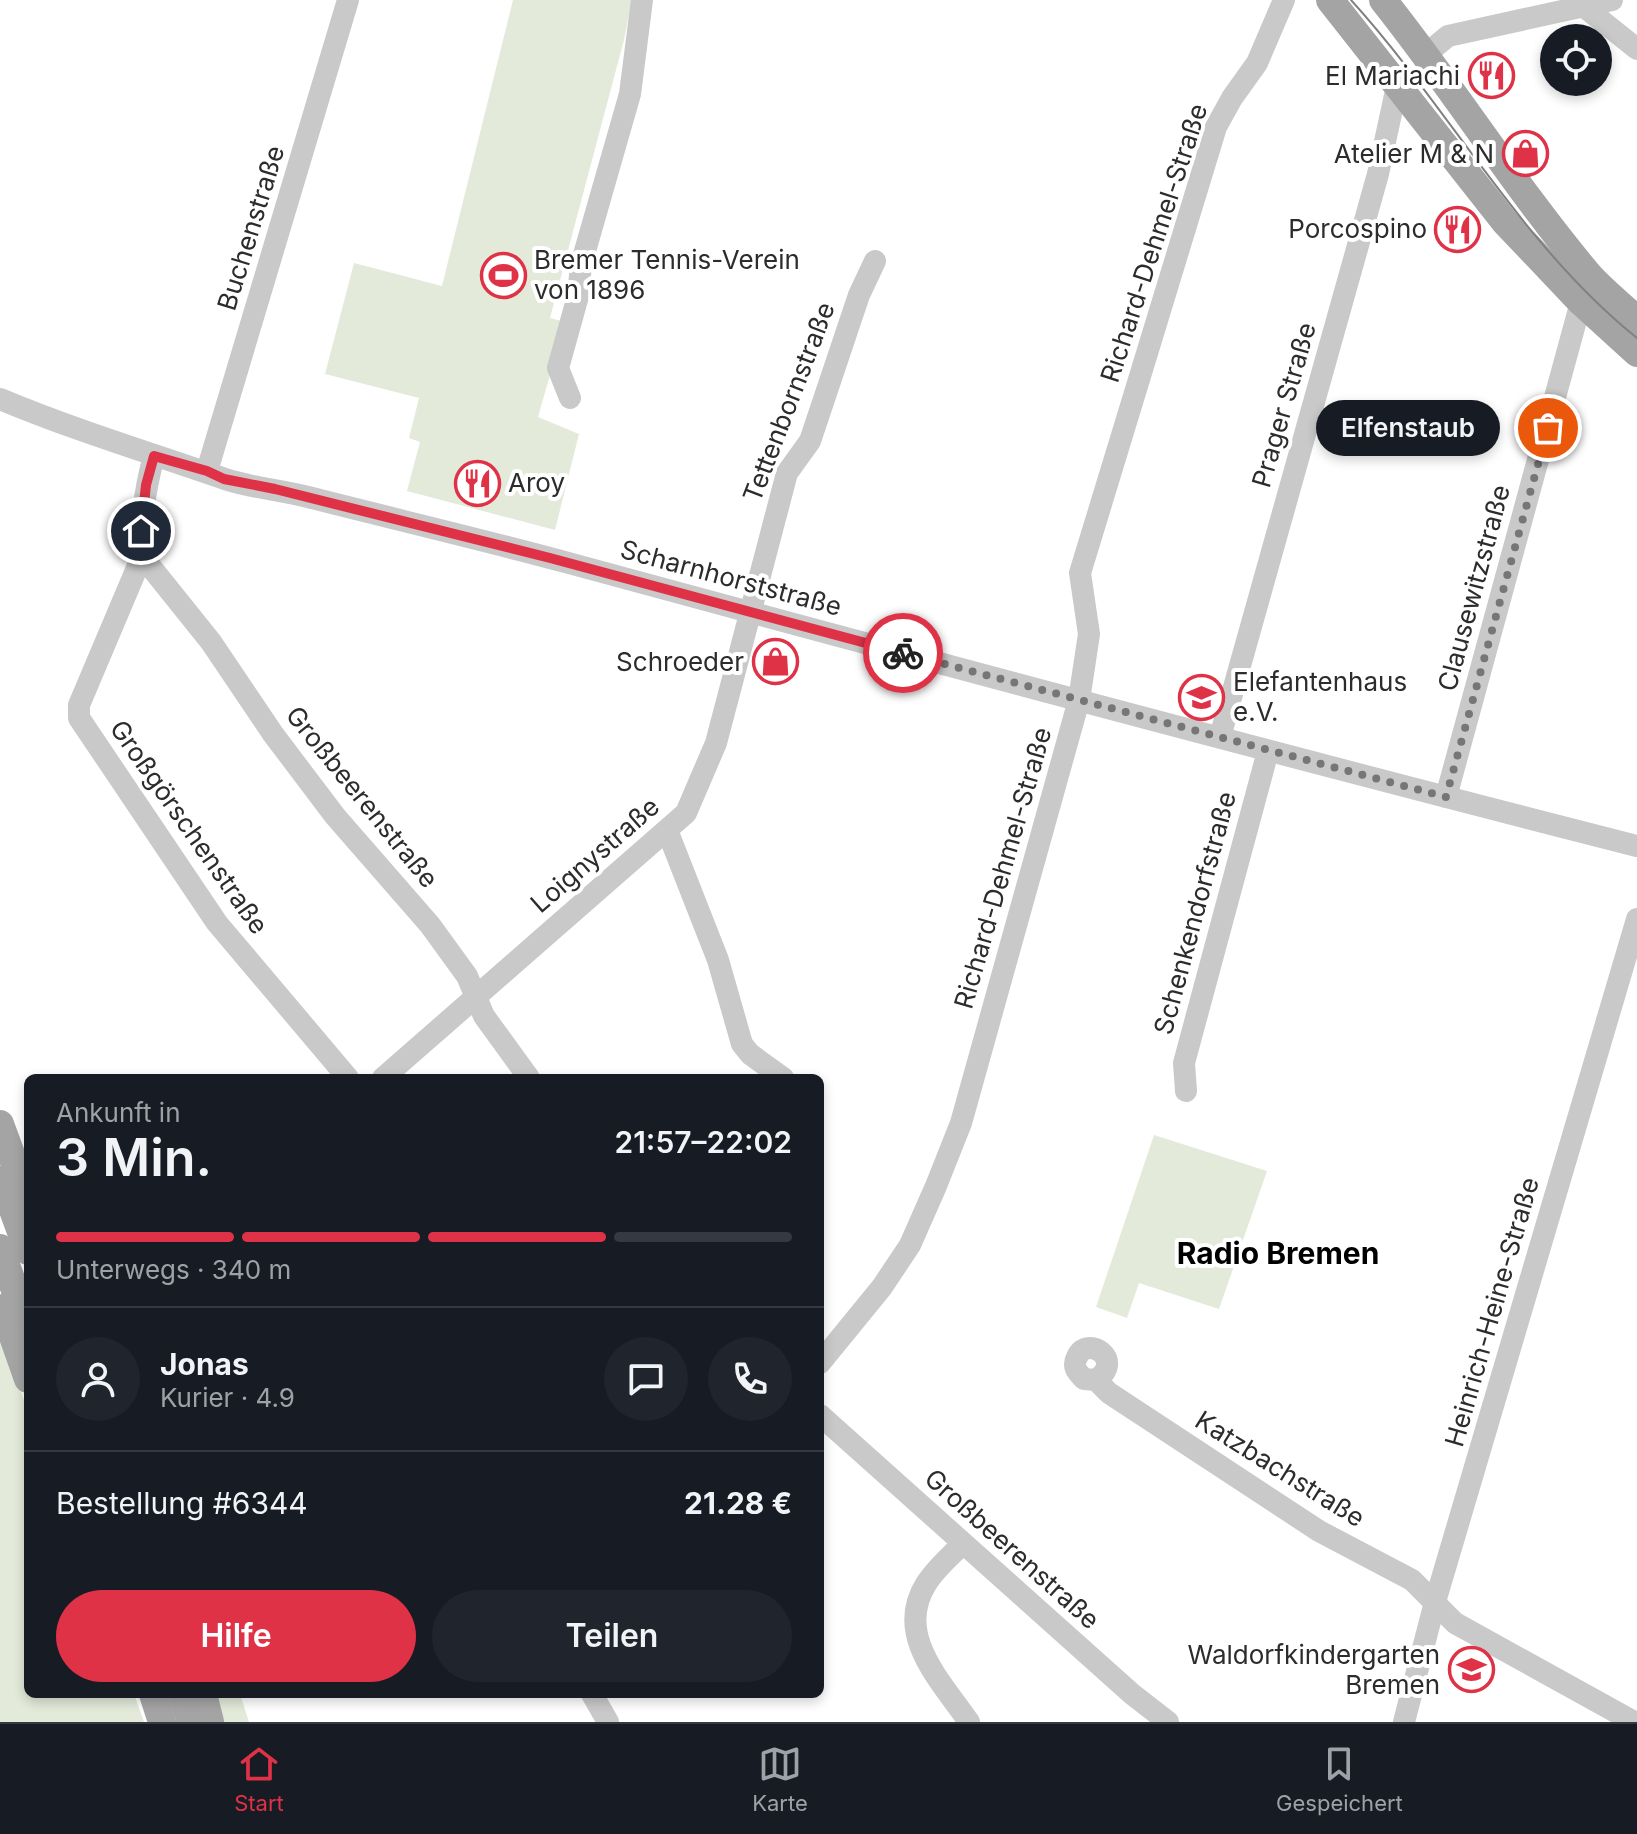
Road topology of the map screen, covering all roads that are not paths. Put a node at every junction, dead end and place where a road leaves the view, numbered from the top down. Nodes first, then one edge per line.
1 (348, 0) edge
2 (642, 0) edge
3 (1284, 0) edge
4 (1330, 0) edge
5 (1383, 0) edge
6 (1612, 0) edge
7 (1583, 6) junction
8 (1637, 49) edge
9 (1425, 55) junction
10 (1397, 86) junction
11 (875, 261) dead end
12 (1581, 302) junction
13 (1637, 320) edge
14 (1637, 353) edge
15 (570, 398) dead end
16 (0, 399) edge
17 (154, 456) junction
18 (207, 471) junction
19 (142, 556) junction
20 (751, 612) junction
21 (1079, 700) junction
22 (1220, 737) junction
23 (1268, 751) junction
24 (1446, 797) junction
25 (667, 830) junction
26 (1637, 846) edge
27 (1637, 919) edge
28 (475, 996) junction
29 (345, 1074) edge
30 (387, 1074) edge
31 (526, 1074) edge
32 (778, 1074) edge
33 (1186, 1091) dead end
34 (0, 1124) edge
35 (0, 1176) edge
36 (24, 1189) edge
37 (24, 1240) edge
38 (0, 1248) edge
39 (0, 1300) edge
40 (24, 1316) edge
41 (824, 1358) edge
42 (24, 1368) edge
43 (1096, 1380) dead end
44 (824, 1419) edge
45 (963, 1543) junction
46 (1435, 1602) junction
47 (154, 1698) edge
48 (183, 1698) edge
49 (204, 1698) edge
50 (594, 1698) edge
51 (162, 1722) edge
52 (191, 1722) edge
53 (210, 1722) edge
54 (608, 1722) edge
55 (969, 1722) edge
56 (1168, 1722) edge
57 (1404, 1722) edge
58 (1634, 1722) edge

1 - 18 street, Buchenstraße
2 - 15 street
3 - 21 street, Richard-Dehmel-Straße
4 - 10 main road
5 - 9 main road
6 - 7 street
7 - 8 street
7 - 9 street
9 - 10 main road
9 - 13 main road
10 - 12 main road
10 - 22 street, Prager Straße
11 - 20 street, Tettenbornstraße
12 - 14 main road
12 - 24 street, Clausewitzstraße
16 - 17 street, Scharnhorststraße
17 - 18 street, Scharnhorststraße
17 - 19 street
18 - 20 street, Scharnhorststraße
19 - 28 street, Großbeerenstraße
19 - 29 street, Großgörschenstraße
20 - 21 street, Scharnhorststraße
20 - 25 street, Loignystraße
21 - 22 street, Scharnhorststraße
21 - 41 street, Richard-Dehmel-Straße
22 - 23 street, Scharnhorststraße
23 - 24 street, Scharnhorststraße
23 - 33 street, Schenkendorfstraße
24 - 26 street, Scharnhorststraße
25 - 28 street, Loignystraße
25 - 32 street
27 - 46 street, Heinrich-Heine-Straße
28 - 30 street, Loignystraße
28 - 31 street, Großbeerenstraße
34 - 36 main road
35 - 37 main road
38 - 40 main road
39 - 42 main road
43 - 46 street, Katzbachstraße
44 - 45 street, Großbeerenstraße
45 - 55 street
45 - 56 street, Großbeerenstraße
46 - 57 street, Heinrich-Heine-Straße
46 - 58 street, Katzbachstraße
47 - 51 main road
48 - 52 main road
49 - 53 main road
50 - 54 street

